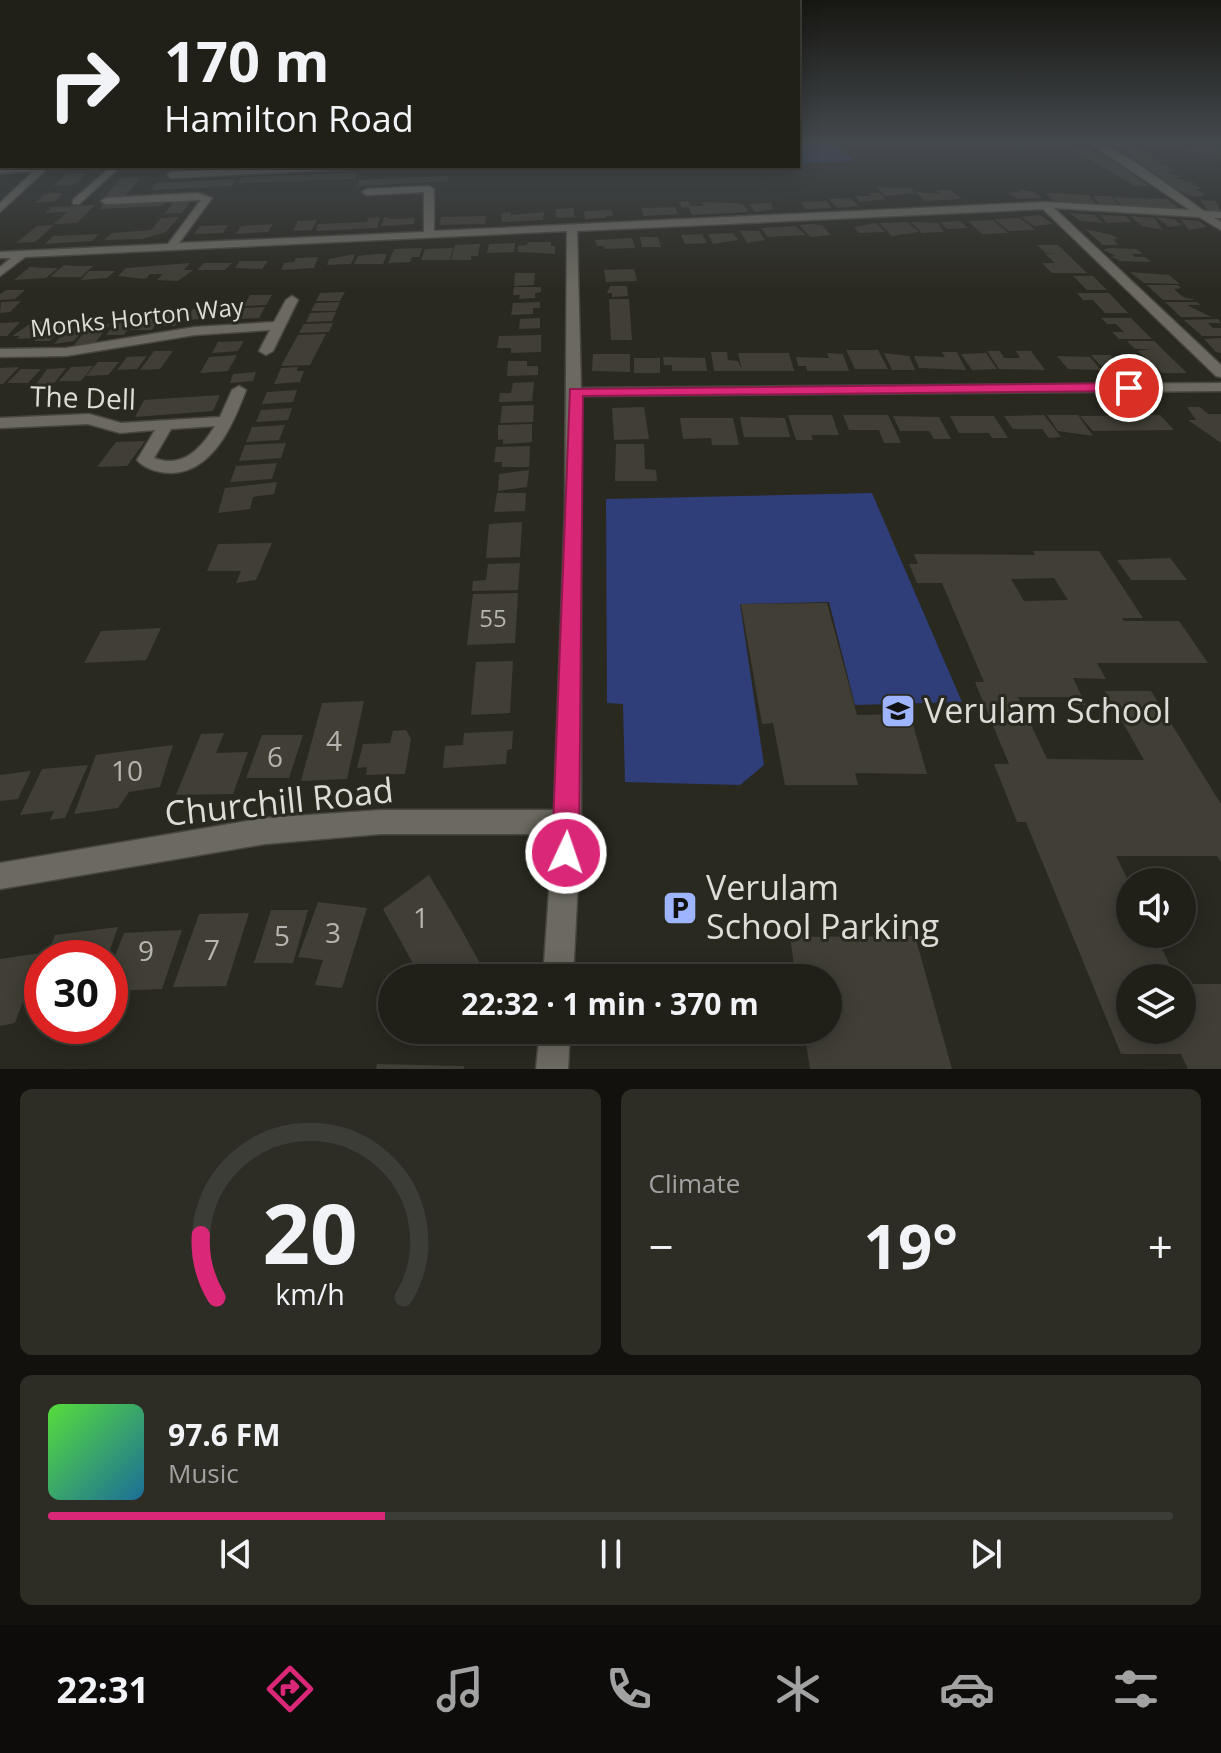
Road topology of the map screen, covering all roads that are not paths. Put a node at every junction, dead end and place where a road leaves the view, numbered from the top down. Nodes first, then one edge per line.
1 (18, 192) edge
2 (86, 192) edge
3 (434, 192) edge
4 (1169, 192) edge
5 (106, 201) dead end
6 (76, 202) dead end
7 (1045, 205) junction
8 (0, 209) edge
9 (1201, 214) junction
10 (1221, 215) edge
11 (1221, 227) edge
12 (572, 228) junction
13 (429, 235) junction
14 (171, 247) junction
15 (22, 254) junction
16 (0, 255) edge
17 (0, 273) edge
18 (292, 300) dead end
19 (278, 326) junction
20 (266, 351) dead end
21 (0, 353) edge
22 (1221, 373) edge
23 (1221, 387) edge
24 (239, 390) dead end
25 (576, 392) junction
26 (227, 421) junction
27 (0, 423) edge
28 (166, 425) junction
29 (568, 822) junction
30 (0, 876) edge
31 (559, 964) edge
32 (554, 1044) edge
33 (552, 1069) edge

1 - 8 street
2 - 6 street
3 - 13 street
4 - 9 street
5 - 14 street
7 - 9 street
7 - 12 street
7 - 22 street
9 - 10 street
9 - 11 street
12 - 13 street
12 - 25 street
13 - 14 street
14 - 15 street
15 - 16 street
15 - 17 street
18 - 19 street, Monks Horton Way
19 - 20 street, Monks Horton Way
19 - 21 street, Monks Horton Way
23 - 25 street
24 - 26 street, The Dell
25 - 29 street
26 - 28 street, The Dell
26 - 28 street, The Dell
27 - 28 street, The Dell
29 - 30 street, Churchill Road
29 - 31 street
32 - 33 street

